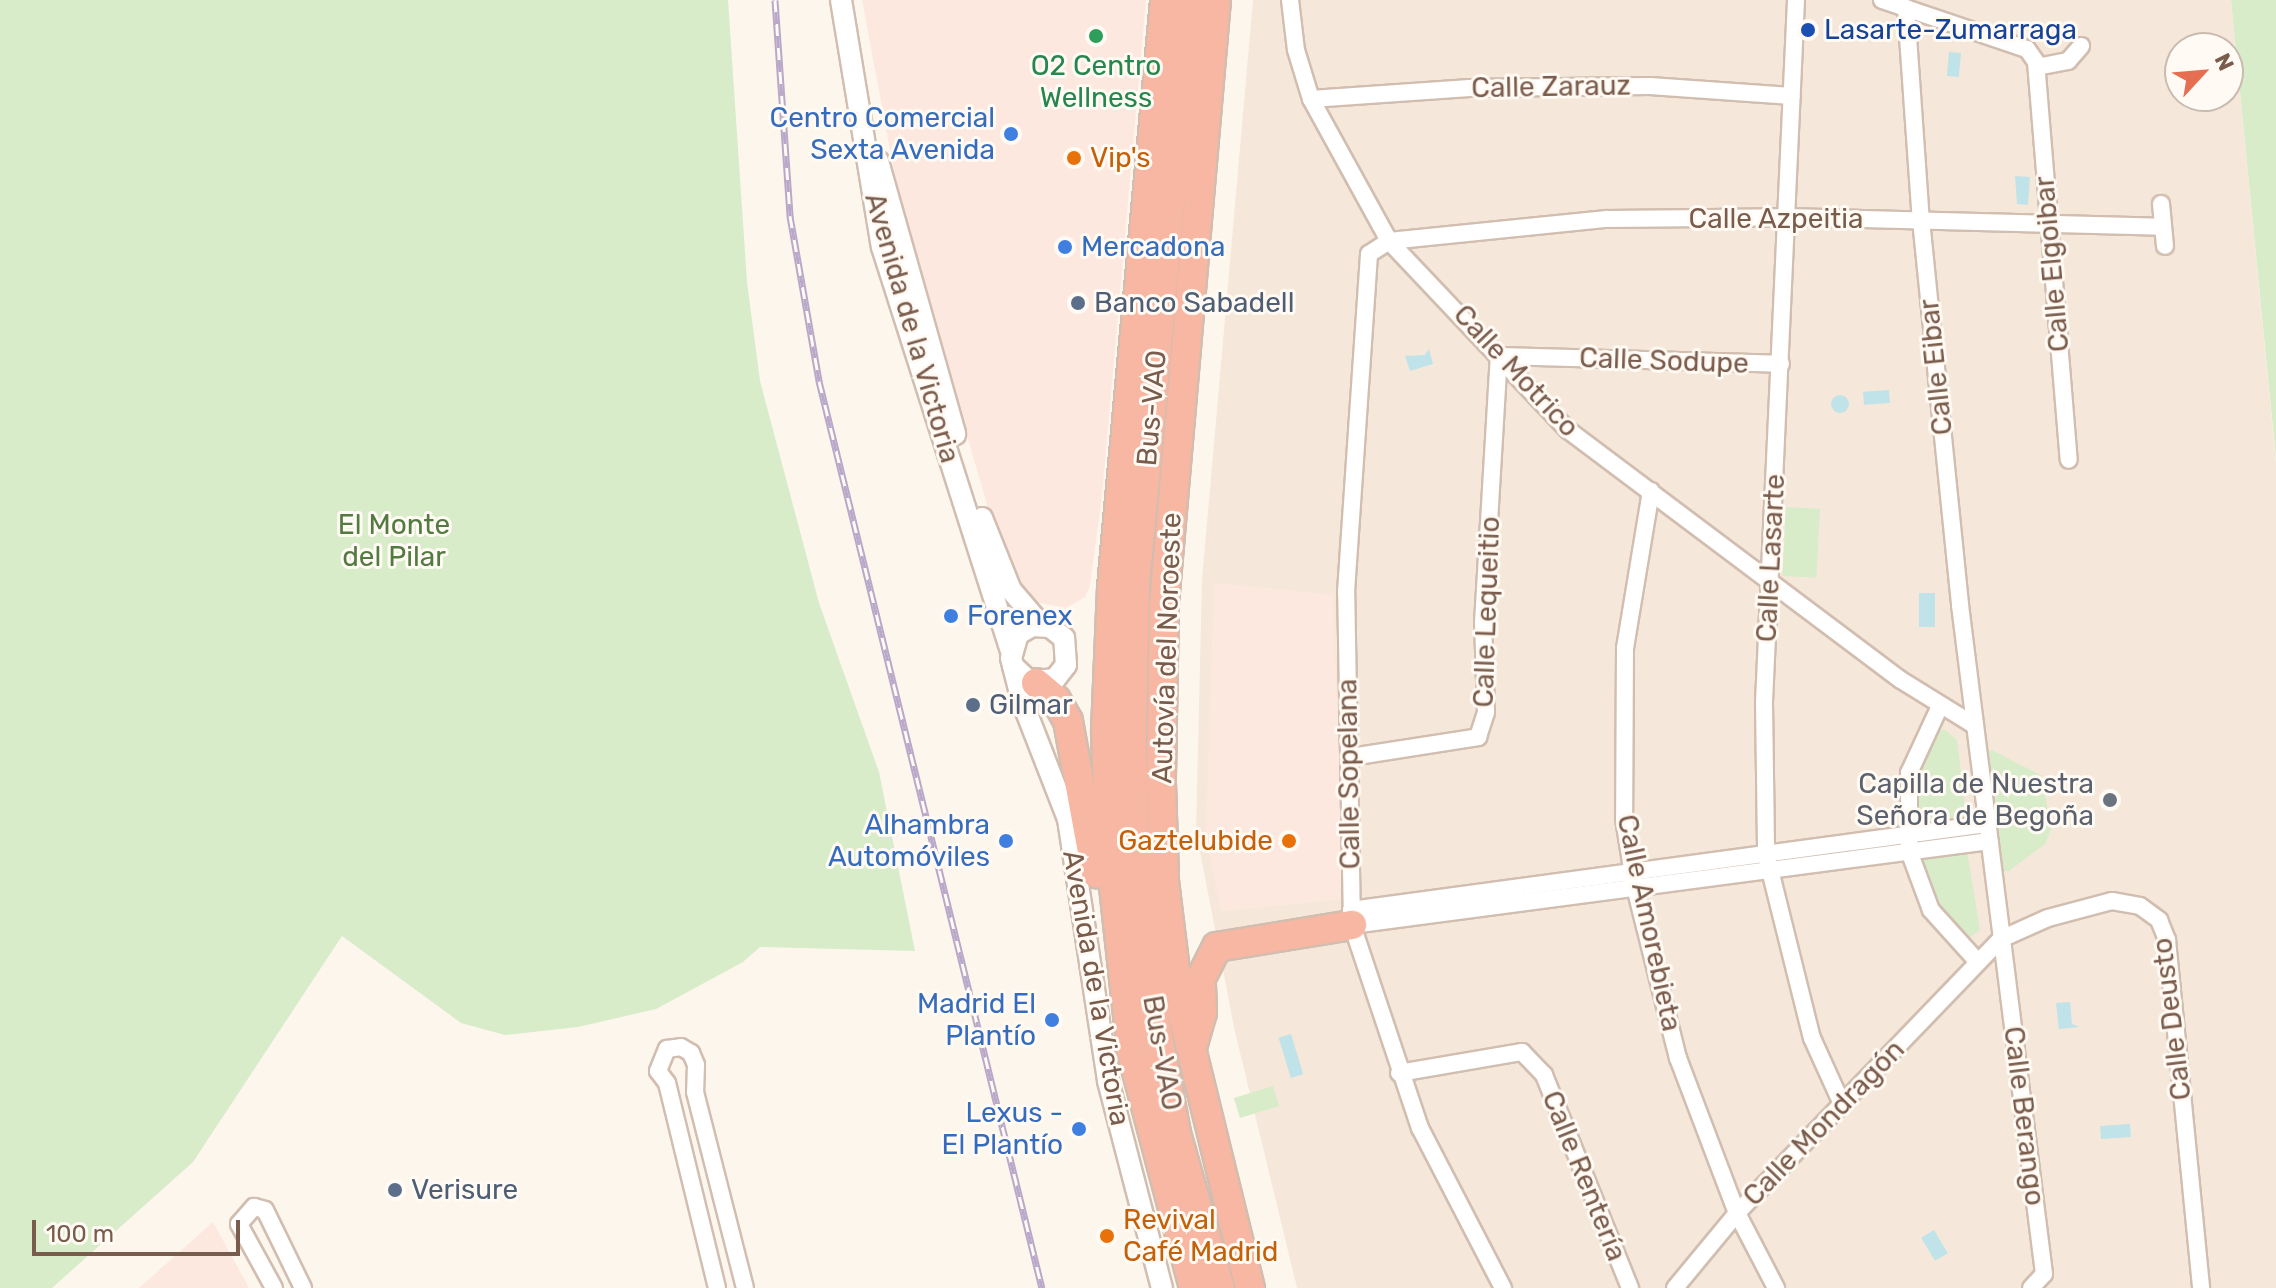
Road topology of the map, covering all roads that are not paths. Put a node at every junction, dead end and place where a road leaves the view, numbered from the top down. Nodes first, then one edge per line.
1 (841, 0) edge
2 (850, 0) edge
3 (1165, 0) edge
4 (1189, 0) edge
5 (1216, 0) edge
6 (1290, 0) edge
7 (1796, 0) edge
8 (1882, 0) edge
9 (1906, 8) junction
10 (2081, 46) dead end
11 (2037, 67) junction
12 (1792, 96) junction
13 (1311, 99) junction
14 (2161, 204) dead end
15 (1785, 217) junction
16 (1921, 220) junction
17 (2048, 224) junction
18 (2163, 227) junction
19 (1389, 241) junction
20 (2165, 246) dead end
21 (1499, 356) junction
22 (1781, 364) junction
23 (2069, 460) dead end
24 (1651, 491) junction
25 (1768, 580) junction
26 (1041, 625) junction
27 (1012, 658) junction
28 (1042, 684) junction
29 (1940, 706) junction
30 (1974, 725) junction
31 (1039, 736) junction
32 (1351, 757) junction
33 (1986, 824) junction
34 (1989, 841) junction
35 (1908, 842) junction
36 (1767, 862) junction
37 (1634, 880) junction
38 (1352, 918) junction
39 (2001, 939) junction
40 (1977, 961) junction
41 (1121, 982) junction
42 (1191, 1053) junction
43 (1399, 1073) junction
44 (1842, 1104) junction
45 (1737, 1213) junction
46 (274, 1288) edge
47 (303, 1288) edge
48 (717, 1288) edge
49 (745, 1288) edge
50 (1162, 1288) edge
51 (1194, 1288) edge
52 (1220, 1288) edge
53 (1250, 1288) edge
54 (1503, 1288) edge
55 (1630, 1288) edge
56 (1675, 1288) edge
57 (1776, 1288) edge
58 (2031, 1288) edge
59 (2201, 1288) edge

1 - 27 street, Avenida de la Victoria
2 - 26 street, Avenida de la Victoria
3 - 41 highway, Autovía del Noroeste
4 - 52 highway, Bus-VAO
5 - 42 highway, Autovía del Noroeste
6 - 13 street, Calle Motrico
7 - 12 street, Calle Lasarte
8 - 9 street
9 - 11 street
9 - 16 street, Calle Eibar
10 - 11 street
11 - 17 street, Calle Elgoibar
12 - 13 street, Calle Zarauz
12 - 15 street, Calle Lasarte
13 - 19 street, Calle Motrico
14 - 18 street
15 - 16 street, Calle Azpeitia
15 - 19 street, Calle Azpeitia
15 - 22 street, Calle Lasarte
16 - 17 street, Calle Azpeitia
16 - 30 street, Calle Eibar
17 - 18 street, Calle Azpeitia
17 - 23 street, Calle Elgoibar
18 - 20 street
19 - 21 street, Calle Motrico
19 - 32 street, Calle Sopelana
21 - 22 street, Calle Sodupe
21 - 24 street, Calle Motrico
21 - 32 street, Calle Lequeitio
22 - 25 street, Calle Lasarte
24 - 25 street, Calle Motrico
24 - 37 street, Calle Amorebieta
25 - 29 street, Calle Motrico
25 - 36 street, Calle Lasarte
26 - 27 street
26 - 28 street
27 - 28 street
27 - 31 street, Avenida de la Victoria
28 - 31 street, Avenida de la Victoria
28 - 41 highway
29 - 30 street, Calle Motrico
29 - 35 street
30 - 33 street, Calle Eibar
31 - 50 street, Avenida de la Victoria
32 - 38 street, Calle Sopelana
33 - 34 street, Calle Eibar
33 - 35 street
34 - 35 street
34 - 39 street, Calle Eibar
35 - 36 street
35 - 40 street
36 - 37 street
36 - 44 street, Calle Lasarte
37 - 38 street
37 - 45 street, Calle Amorebieta
38 - 42 highway
38 - 43 street, Calle Sopelana
39 - 40 street, Calle Mondragón
39 - 58 street, Calle Berango
39 - 59 street, Calle Deusto
40 - 44 street, Calle Mondragón
41 - 51 highway, Autovía del Noroeste
42 - 53 highway, Autovía del Noroeste
43 - 54 street, Calle Sopelana
43 - 55 street, Calle Rentería
44 - 45 street, Calle Mondragón
45 - 56 street, Calle Mondragón
45 - 57 street, Calle Amorebieta
46 - 47 street
48 - 49 street

